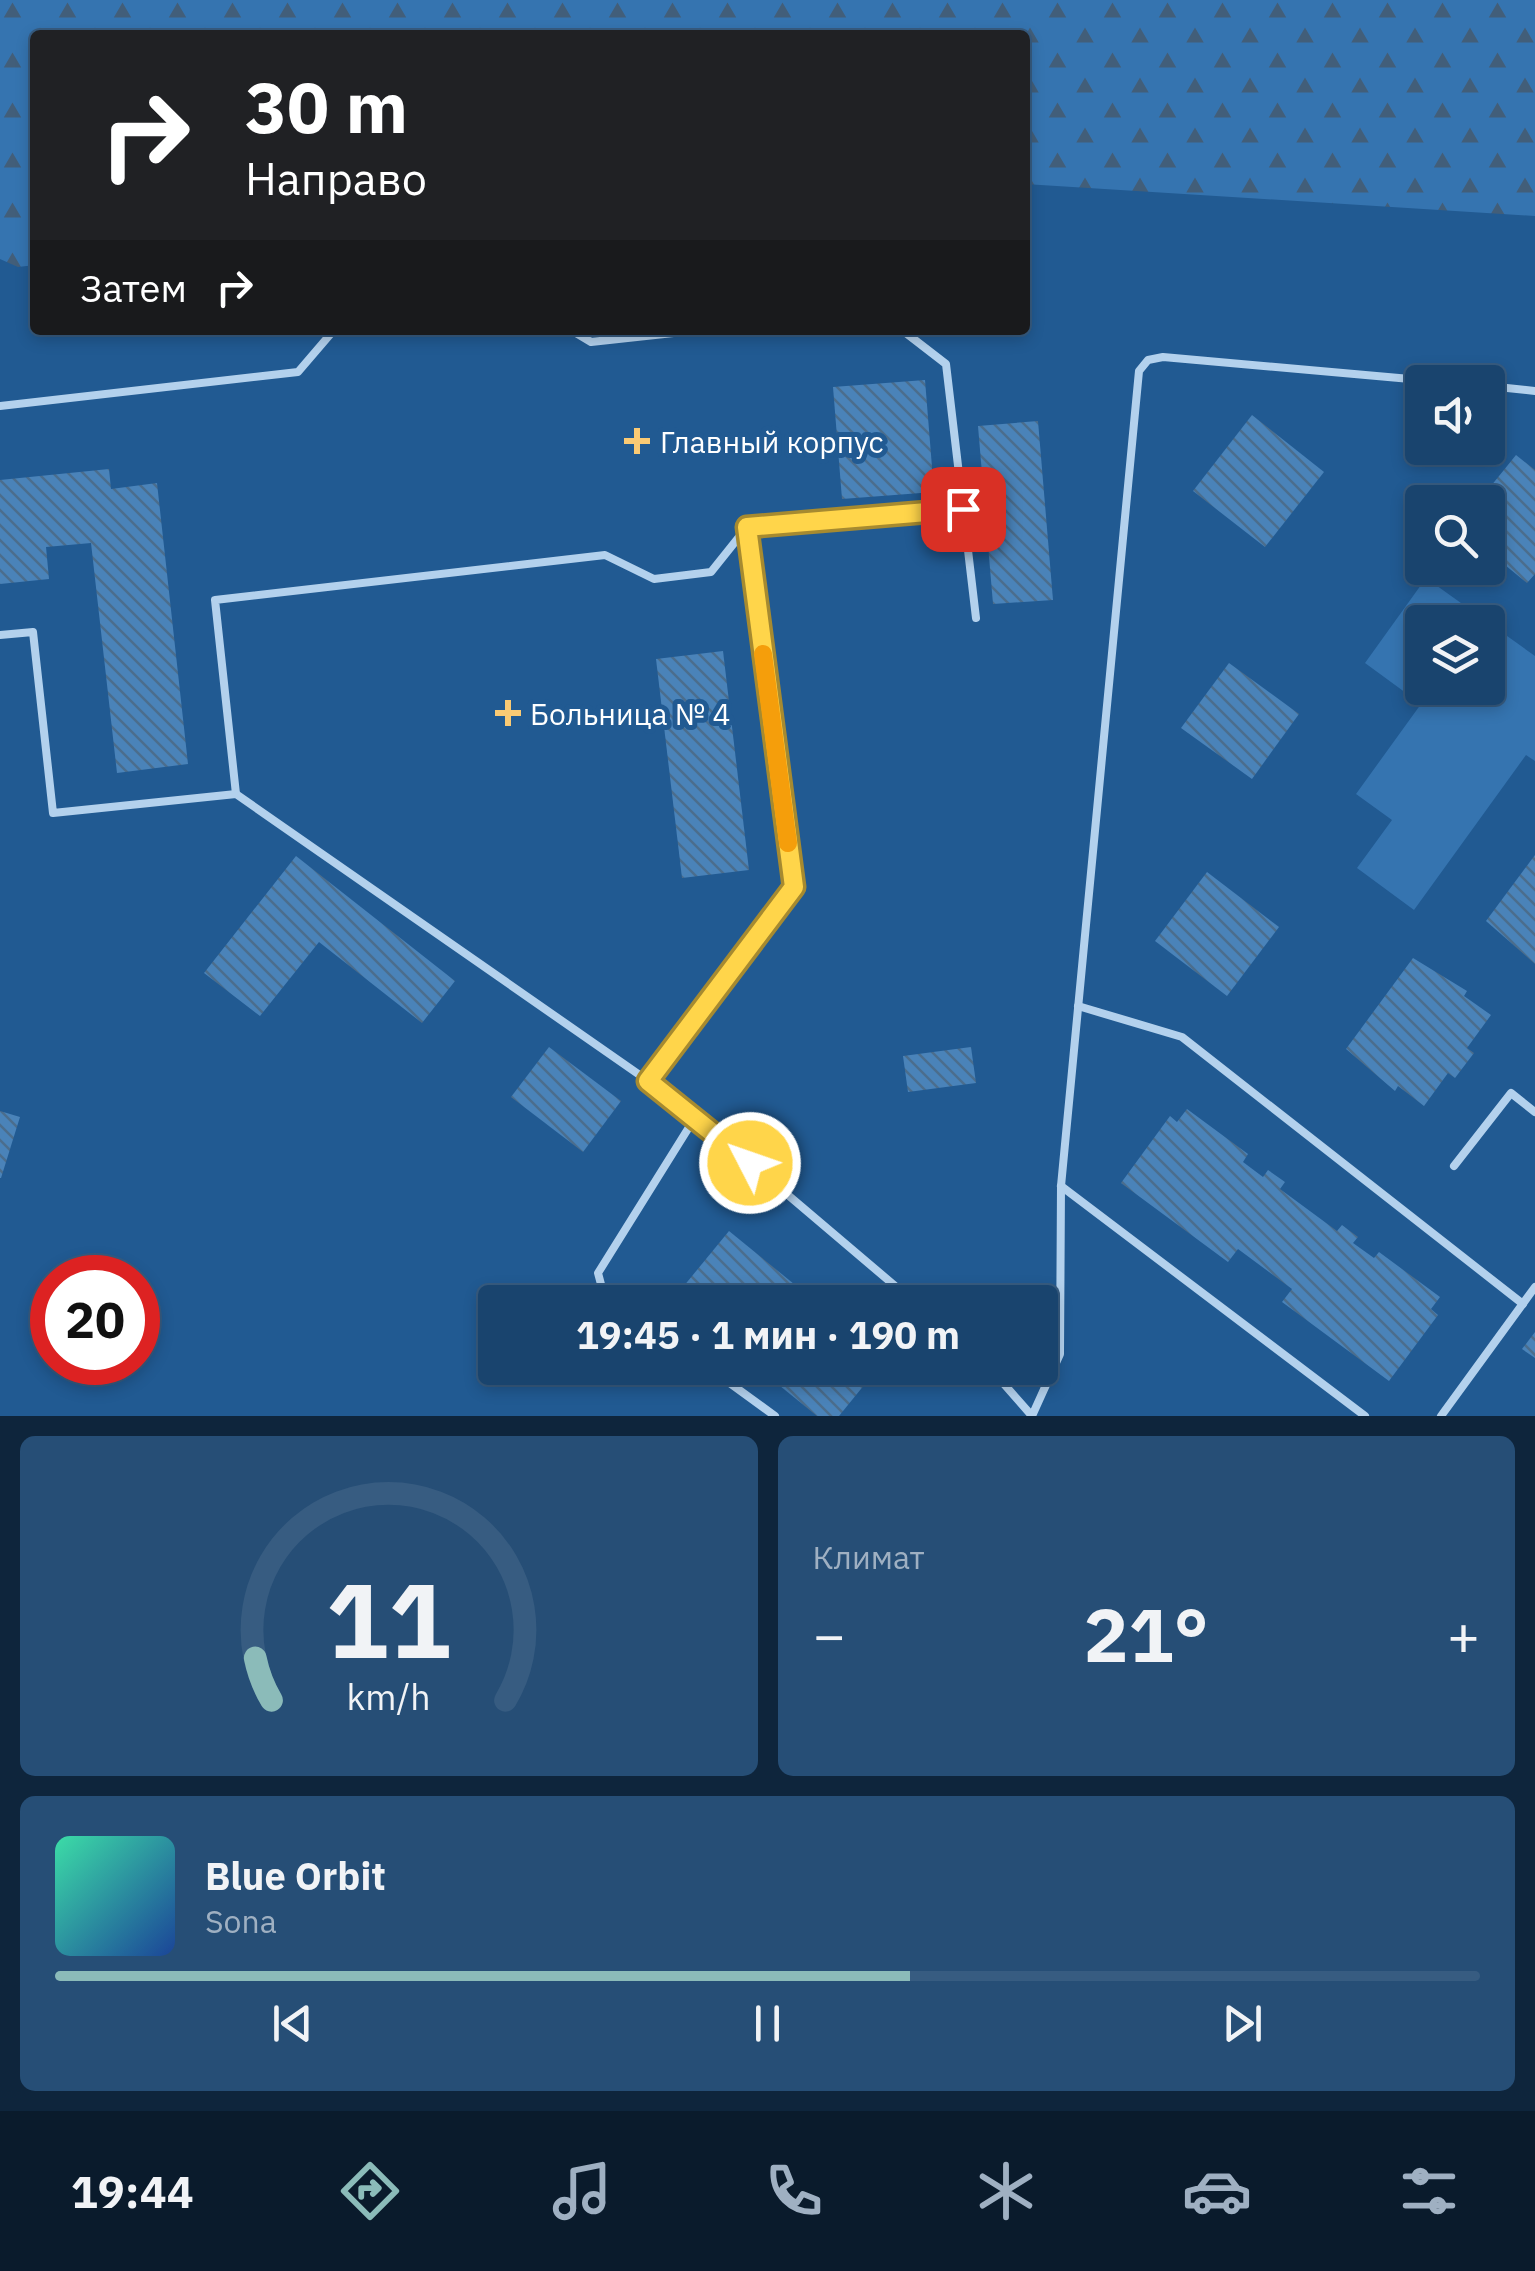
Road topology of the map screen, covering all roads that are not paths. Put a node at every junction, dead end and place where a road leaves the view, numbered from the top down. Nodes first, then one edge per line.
1 (330, 335) edge
2 (579, 335) edge
3 (655, 335) edge
4 (908, 335) edge
5 (1405, 379) edge
6 (1505, 388) edge
7 (1535, 391) edge
8 (0, 406) edge
9 (963, 509) junction
10 (747, 527) junction
11 (976, 618) dead end
12 (0, 635) edge
13 (236, 794) junction
14 (1078, 1006) junction
15 (648, 1081) junction
16 (1535, 1112) edge
17 (696, 1116) junction
18 (1454, 1166) dead end
19 (1061, 1186) junction
20 (601, 1285) edge
21 (894, 1285) edge
22 (1535, 1287) edge
23 (1523, 1304) junction
24 (1058, 1358) edge
25 (732, 1385) edge
26 (1005, 1385) edge
27 (1046, 1385) edge
28 (775, 1416) edge
29 (1365, 1416) edge
30 (1441, 1416) edge

1 - 8 lane
2 - 3 lane
4 - 9 lane
5 - 14 lane
6 - 7 lane
9 - 10 lane
9 - 11 lane
10 - 13 lane
10 - 15 lane
12 - 13 lane
13 - 15 lane
14 - 19 lane
14 - 23 lane
15 - 17 lane
16 - 18 lane
17 - 20 lane
17 - 21 lane
19 - 24 lane
19 - 29 lane
22 - 23 lane
23 - 30 lane
25 - 28 lane
26 - 27 lane

